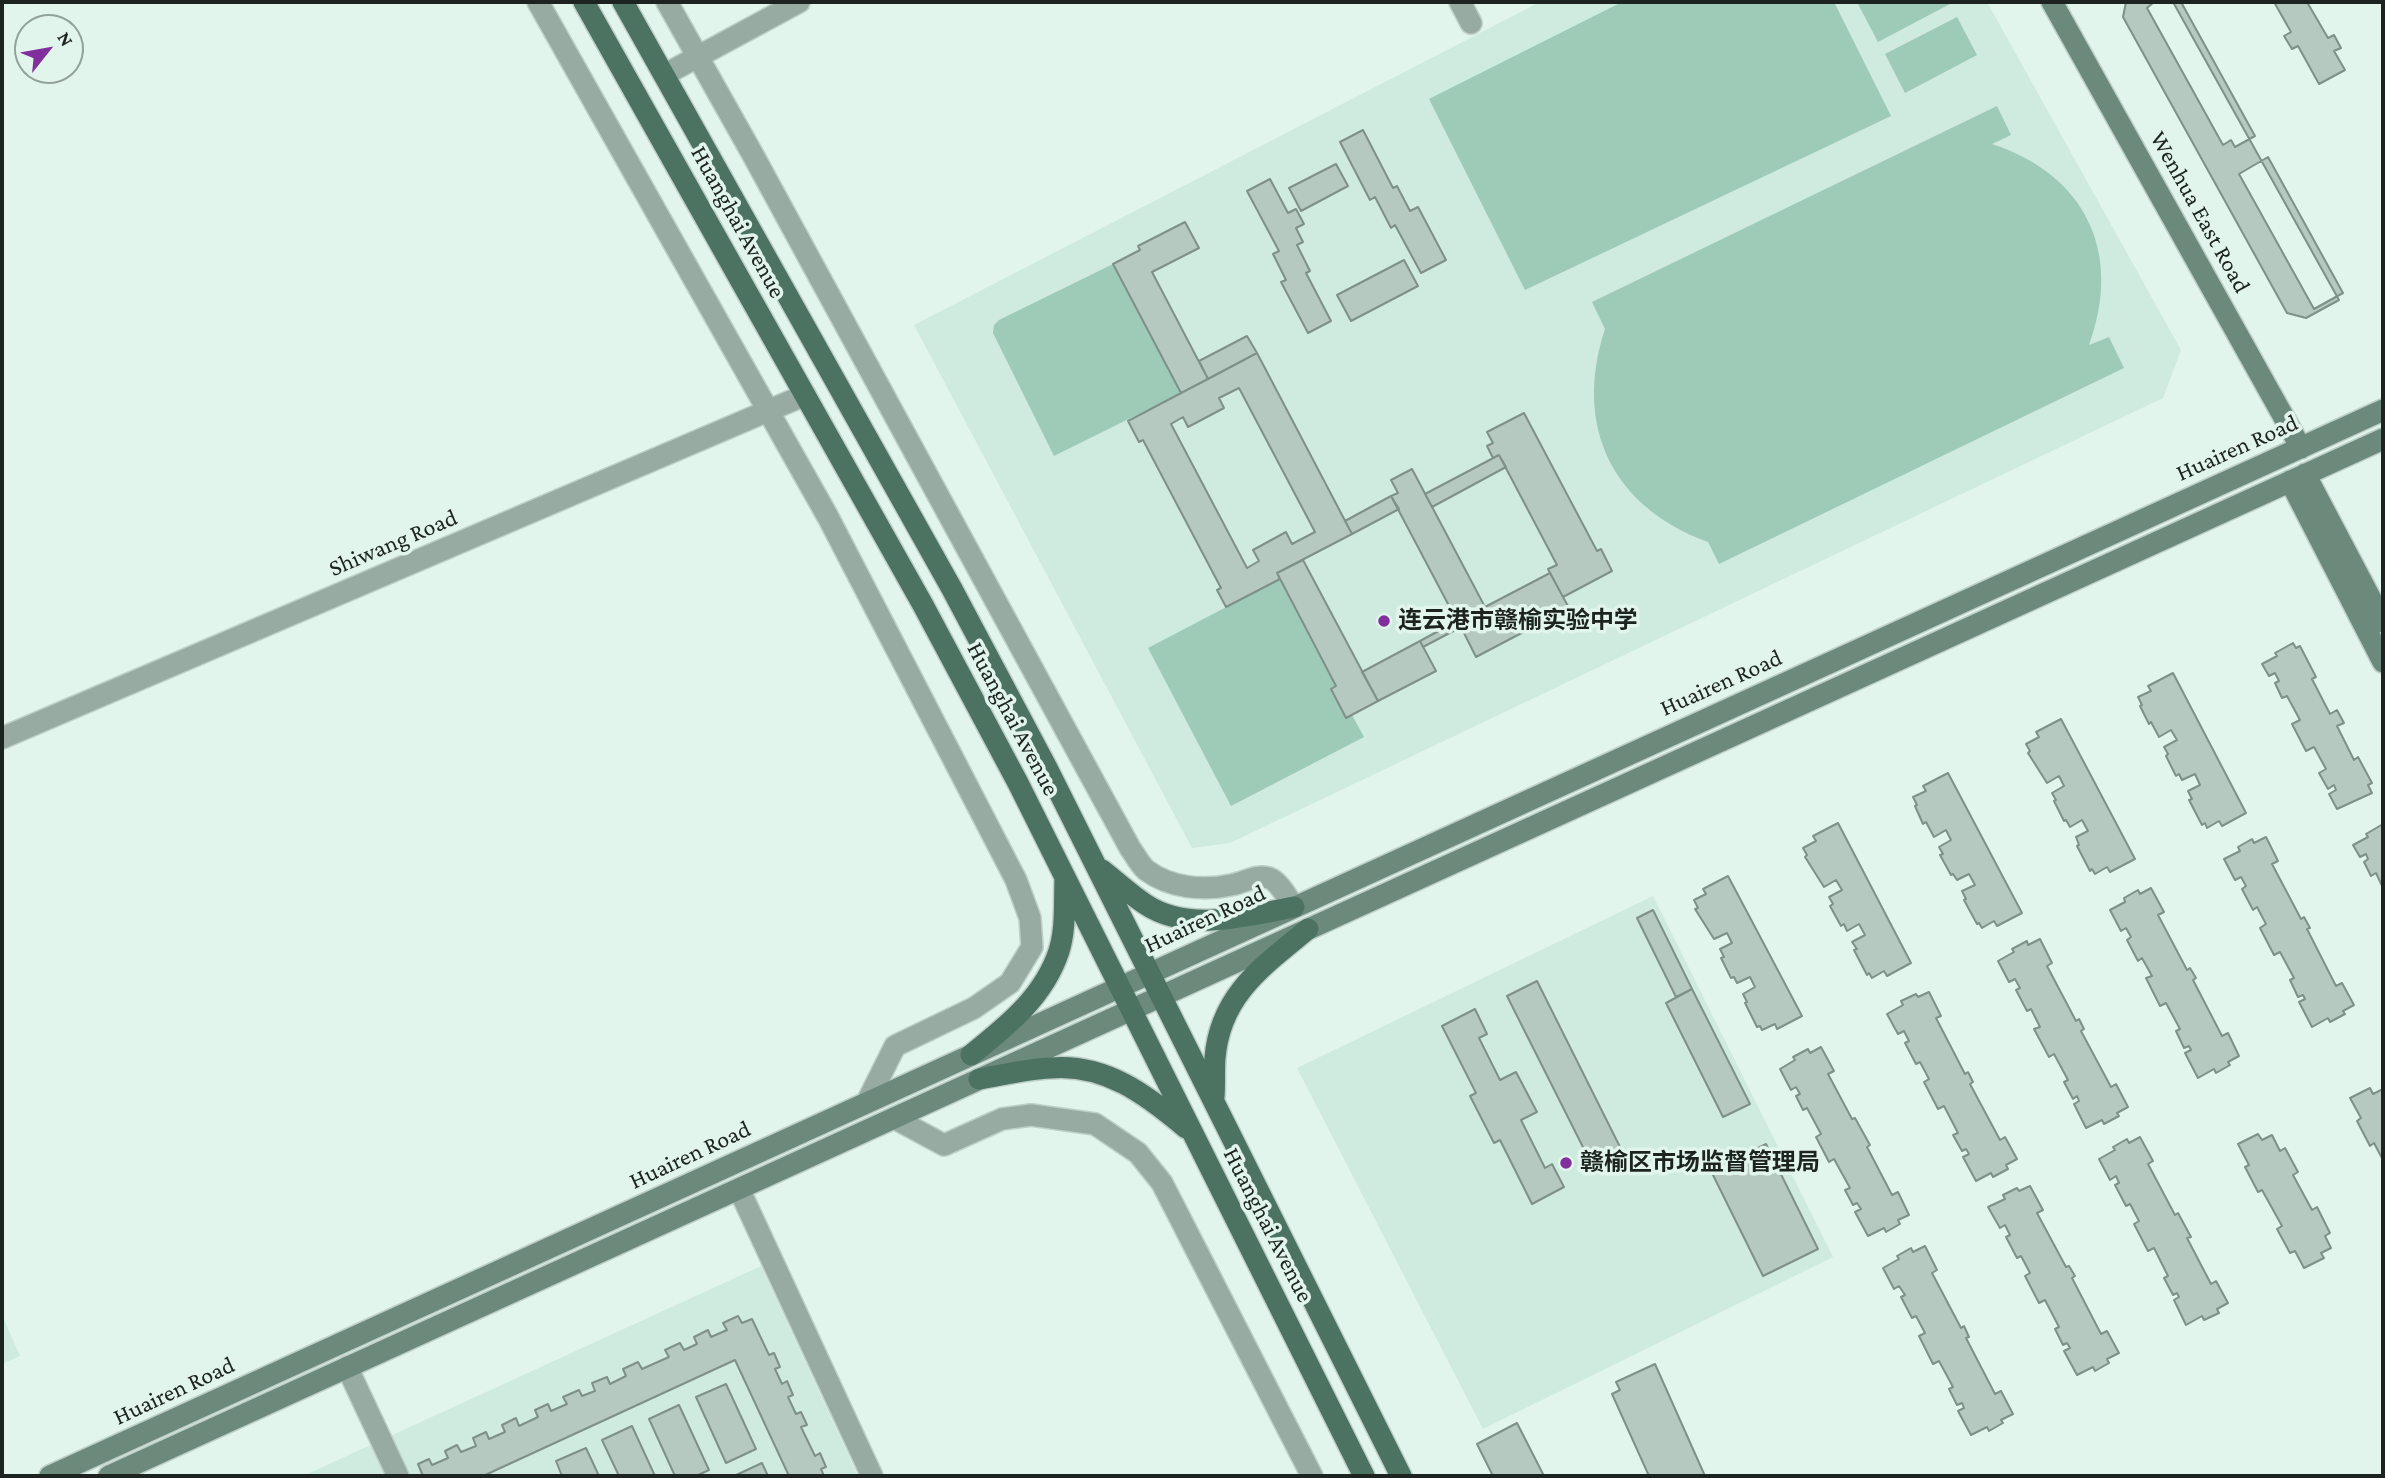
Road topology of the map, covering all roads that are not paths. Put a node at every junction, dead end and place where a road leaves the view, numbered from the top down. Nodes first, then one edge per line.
1 (538, 2) edge
2 (584, 2) edge
3 (623, 2) edge
4 (667, 2) edge
5 (799, 2) edge
6 (1460, 2) edge
7 (2052, 2) edge
8 (1471, 23) dead end
9 (698, 57) junction
10 (664, 75) junction
11 (806, 395) junction
12 (2383, 410) edge
13 (768, 411) junction
14 (2383, 439) edge
15 (2301, 447) junction
16 (2297, 478) junction
17 (2383, 622) edge
18 (2383, 662) edge
19 (2, 738) edge
20 (1096, 865) junction
21 (1065, 878) junction
22 (1294, 907) junction
23 (1308, 929) junction
24 (1150, 973) junction
25 (1119, 987) junction
26 (1161, 996) junction
27 (1131, 1010) junction
28 (971, 1055) junction
29 (979, 1079) junction
30 (867, 1102) junction
31 (1214, 1102) junction
32 (894, 1118) junction
33 (1193, 1134) junction
34 (739, 1188) junction
35 (347, 1367) junction
36 (50, 1476) edge
37 (109, 1476) edge
38 (398, 1476) edge
39 (872, 1476) edge
40 (1312, 1476) edge
41 (1364, 1476) edge
42 (1401, 1476) edge

1 - 13 street
2 - 11 main road, Huanghai Avenue
3 - 10 main road, Huanghai Avenue
4 - 9 street
5 - 9 street
6 - 8 street
7 - 15 main road, Wenhua East Road
9 - 10 street
9 - 22 street
10 - 20 main road, Huanghai Avenue
11 - 13 street, Shiwang Road
11 - 21 main road, Huanghai Avenue
12 - 15 main road, Huairen Road
13 - 19 street, Shiwang Road
13 - 30 street
14 - 16 main road, Huairen Road
15 - 22 main road, Huairen Road
16 - 17 main road
16 - 18 main road
16 - 23 main road, Huairen Road
20 - 22 main road
20 - 24 main road, Huanghai Avenue
21 - 25 main road, Huanghai Avenue
21 - 28 main road
22 - 24 main road, Huairen Road
23 - 26 main road, Huairen Road
23 - 31 main road
24 - 25 main road, Huairen Road
24 - 26 main road, Huanghai Avenue
25 - 27 main road, Huanghai Avenue
25 - 28 main road, Huairen Road
26 - 27 main road, Huairen Road
26 - 31 main road, Huanghai Avenue
27 - 29 main road, Huairen Road
27 - 33 main road, Huanghai Avenue
28 - 30 main road, Huairen Road
29 - 32 main road, Huairen Road
29 - 33 main road
30 - 36 main road, Huairen Road
31 - 42 main road, Huanghai Avenue
32 - 34 main road, Huairen Road
32 - 40 street
33 - 41 main road, Huanghai Avenue
34 - 35 main road, Huairen Road
34 - 39 street
35 - 37 main road, Huairen Road
35 - 38 street

